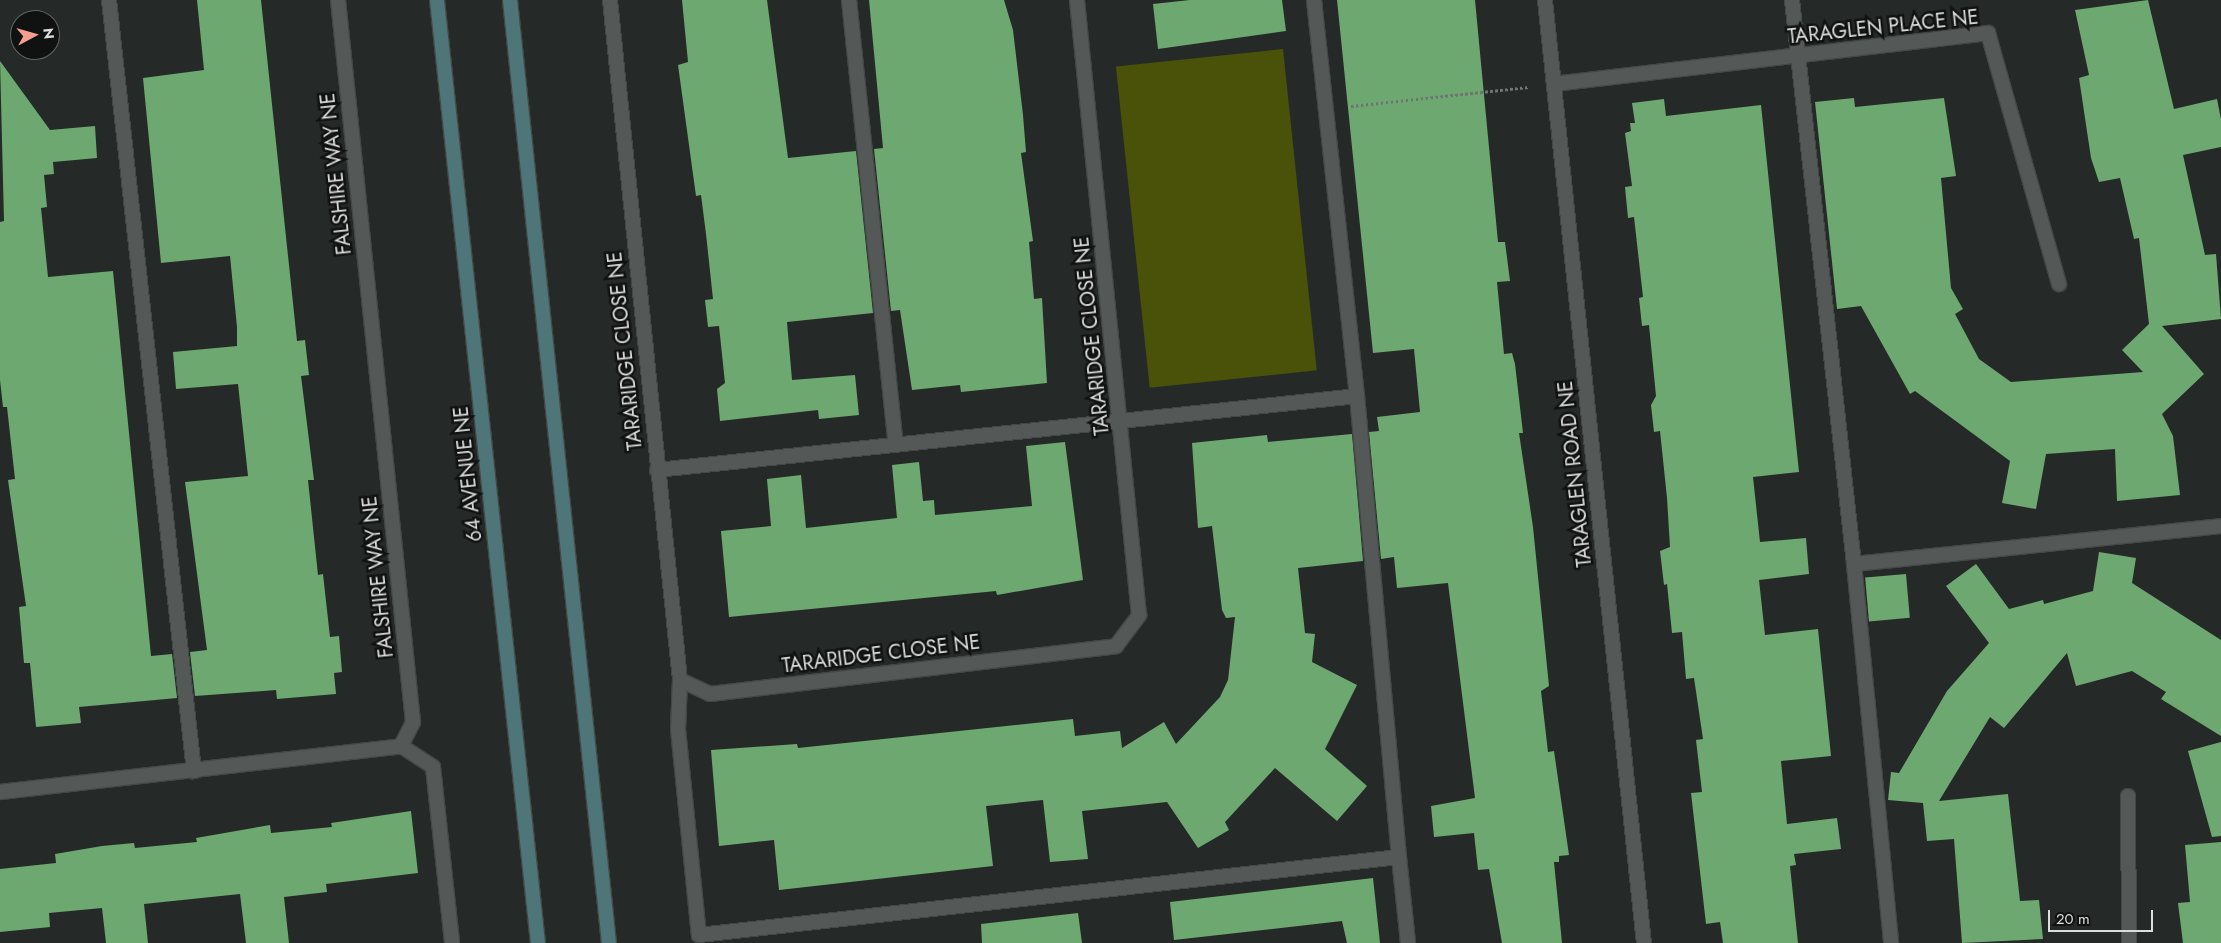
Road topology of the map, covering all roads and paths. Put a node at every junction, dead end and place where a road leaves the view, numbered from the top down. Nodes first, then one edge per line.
1 (109, 0) edge
2 (338, 0) edge
3 (437, 0) edge
4 (510, 0) edge
5 (610, 0) edge
6 (849, 0) edge
7 (1077, 0) edge
8 (1314, 0) edge
9 (1545, 0) edge
10 (1792, 0) edge
11 (1796, 56) junction
12 (1554, 84) junction
13 (1326, 109) junction
14 (2059, 284) dead end
15 (1357, 396) junction
16 (1122, 423) junction
17 (896, 444) junction
18 (657, 470) junction
19 (2221, 526) edge
20 (1854, 564) junction
21 (680, 680) junction
22 (401, 746) junction
23 (194, 771) junction
24 (0, 792) edge
25 (2128, 796) dead end
26 (1398, 858) junction
27 (452, 943) edge
28 (538, 943) edge
29 (609, 943) edge
30 (1408, 943) edge
31 (1644, 943) edge
32 (1891, 943) edge
33 (2129, 943) edge

1 - 23 street
2 - 22 street, FALSHIRE WAY NE
3 - 28 main road, 64 AVENUE NE
4 - 29 main road
5 - 18 street, TARARIDGE CLOSE NE
6 - 17 street
7 - 16 street, TARARIDGE CLOSE NE
8 - 13 street
9 - 12 street, TARAGLEN ROAD NE
10 - 11 street
11 - 12 street, TARAGLEN PLACE NE
11 - 14 street, TARAGLEN PLACE NE
11 - 20 street
12 - 13 path
12 - 31 street, TARAGLEN ROAD NE
13 - 15 street
15 - 16 street
15 - 26 street
16 - 17 street
16 - 21 street, TARARIDGE CLOSE NE
17 - 18 street
18 - 21 street, TARARIDGE CLOSE NE
19 - 20 street
20 - 32 street
21 - 26 street
22 - 23 street
22 - 27 street
23 - 24 street
25 - 33 street
26 - 30 street

